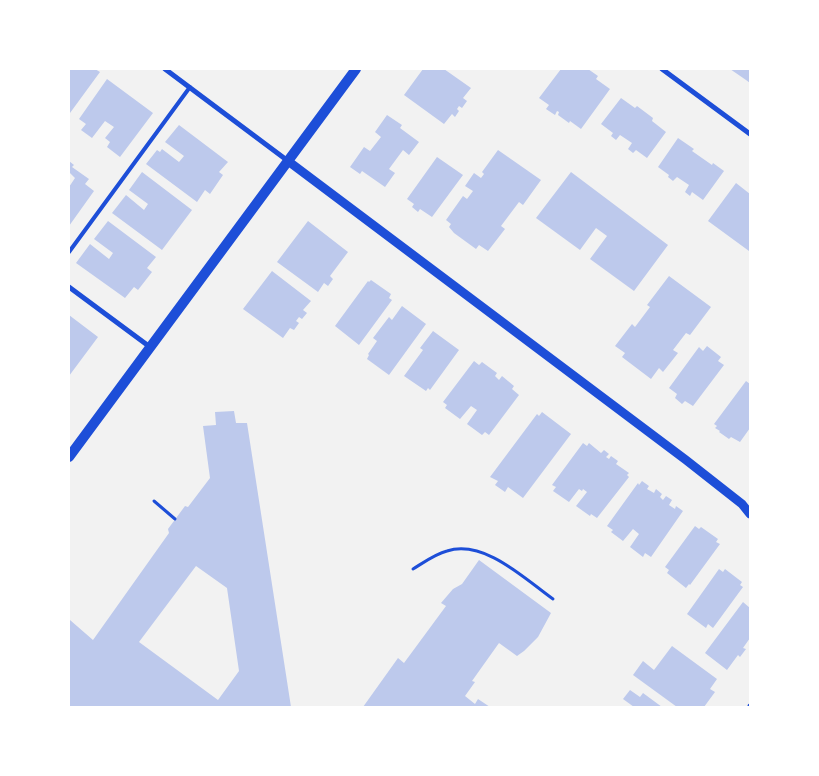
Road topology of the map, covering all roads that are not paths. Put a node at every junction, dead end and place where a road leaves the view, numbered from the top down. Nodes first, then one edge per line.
1 (166, 69) edge
2 (356, 69) edge
3 (662, 69) edge
4 (190, 87) junction
5 (750, 134) edge
6 (288, 161) junction
7 (69, 252) edge
8 (69, 287) edge
9 (150, 347) junction
10 (69, 457) edge
11 (750, 514) edge

1 - 4 street
2 - 6 main road
3 - 5 street
4 - 6 street
4 - 7 lane
6 - 9 main road
6 - 11 street
8 - 9 street
9 - 10 main road

